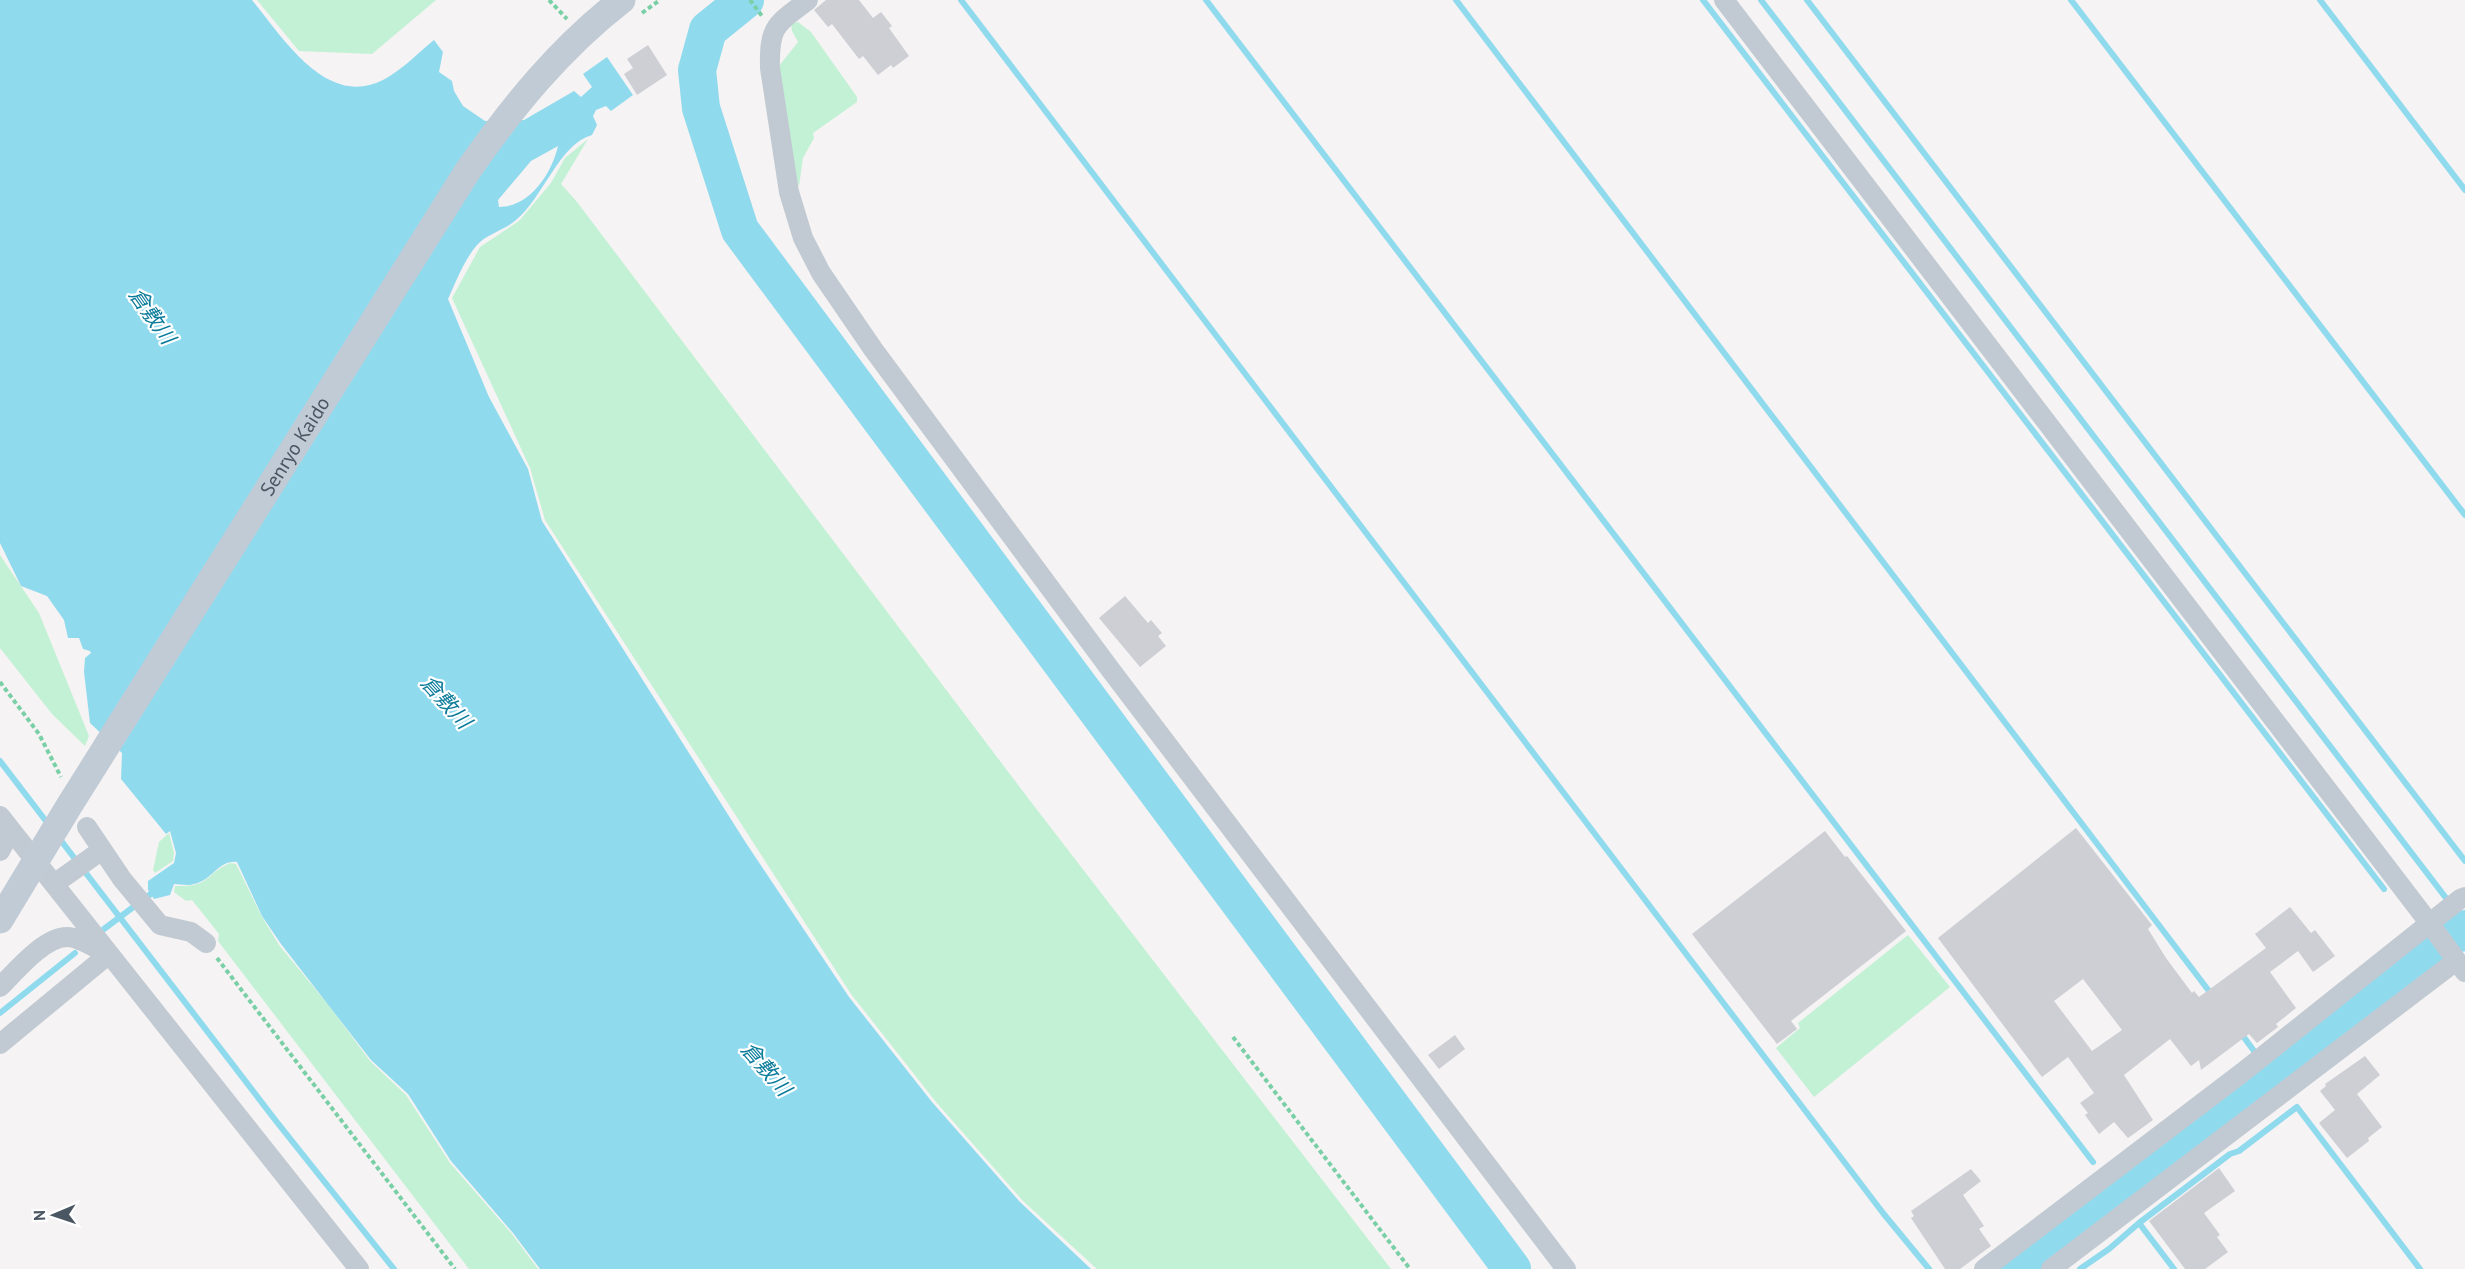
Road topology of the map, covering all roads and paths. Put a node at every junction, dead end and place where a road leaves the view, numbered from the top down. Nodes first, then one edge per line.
1 (622, 0) edge
2 (750, 0) edge
3 (808, 0) edge
4 (1724, 0) edge
5 (764, 19) dead end
6 (0, 682) edge
7 (65, 785) dead end
8 (5, 823) edge
9 (87, 826) dead end
10 (0, 851) edge
11 (98, 852) junction
12 (58, 882) junction
13 (2449, 908) edge
14 (0, 920) edge
15 (206, 943) joint
16 (109, 954) junction
17 (2461, 967) edge
18 (0, 987) edge
19 (1233, 1037) dead end
20 (0, 1044) edge
21 (358, 1269) edge
22 (455, 1269) edge
23 (1410, 1269) edge
24 (1566, 1269) edge
25 (1984, 1269) edge
26 (2051, 1269) edge

1 - 14 street, Senryo Kaido, bridge
2 - 5 path
3 - 24 street
4 - 13 street
6 - 7 path
8 - 10 street
8 - 12 street
9 - 11 street
11 - 12 street
11 - 15 street
12 - 16 street
13 - 17 street
13 - 25 street
15 - 22 path
16 - 18 street
16 - 20 street
16 - 21 street
17 - 26 street
19 - 23 path

